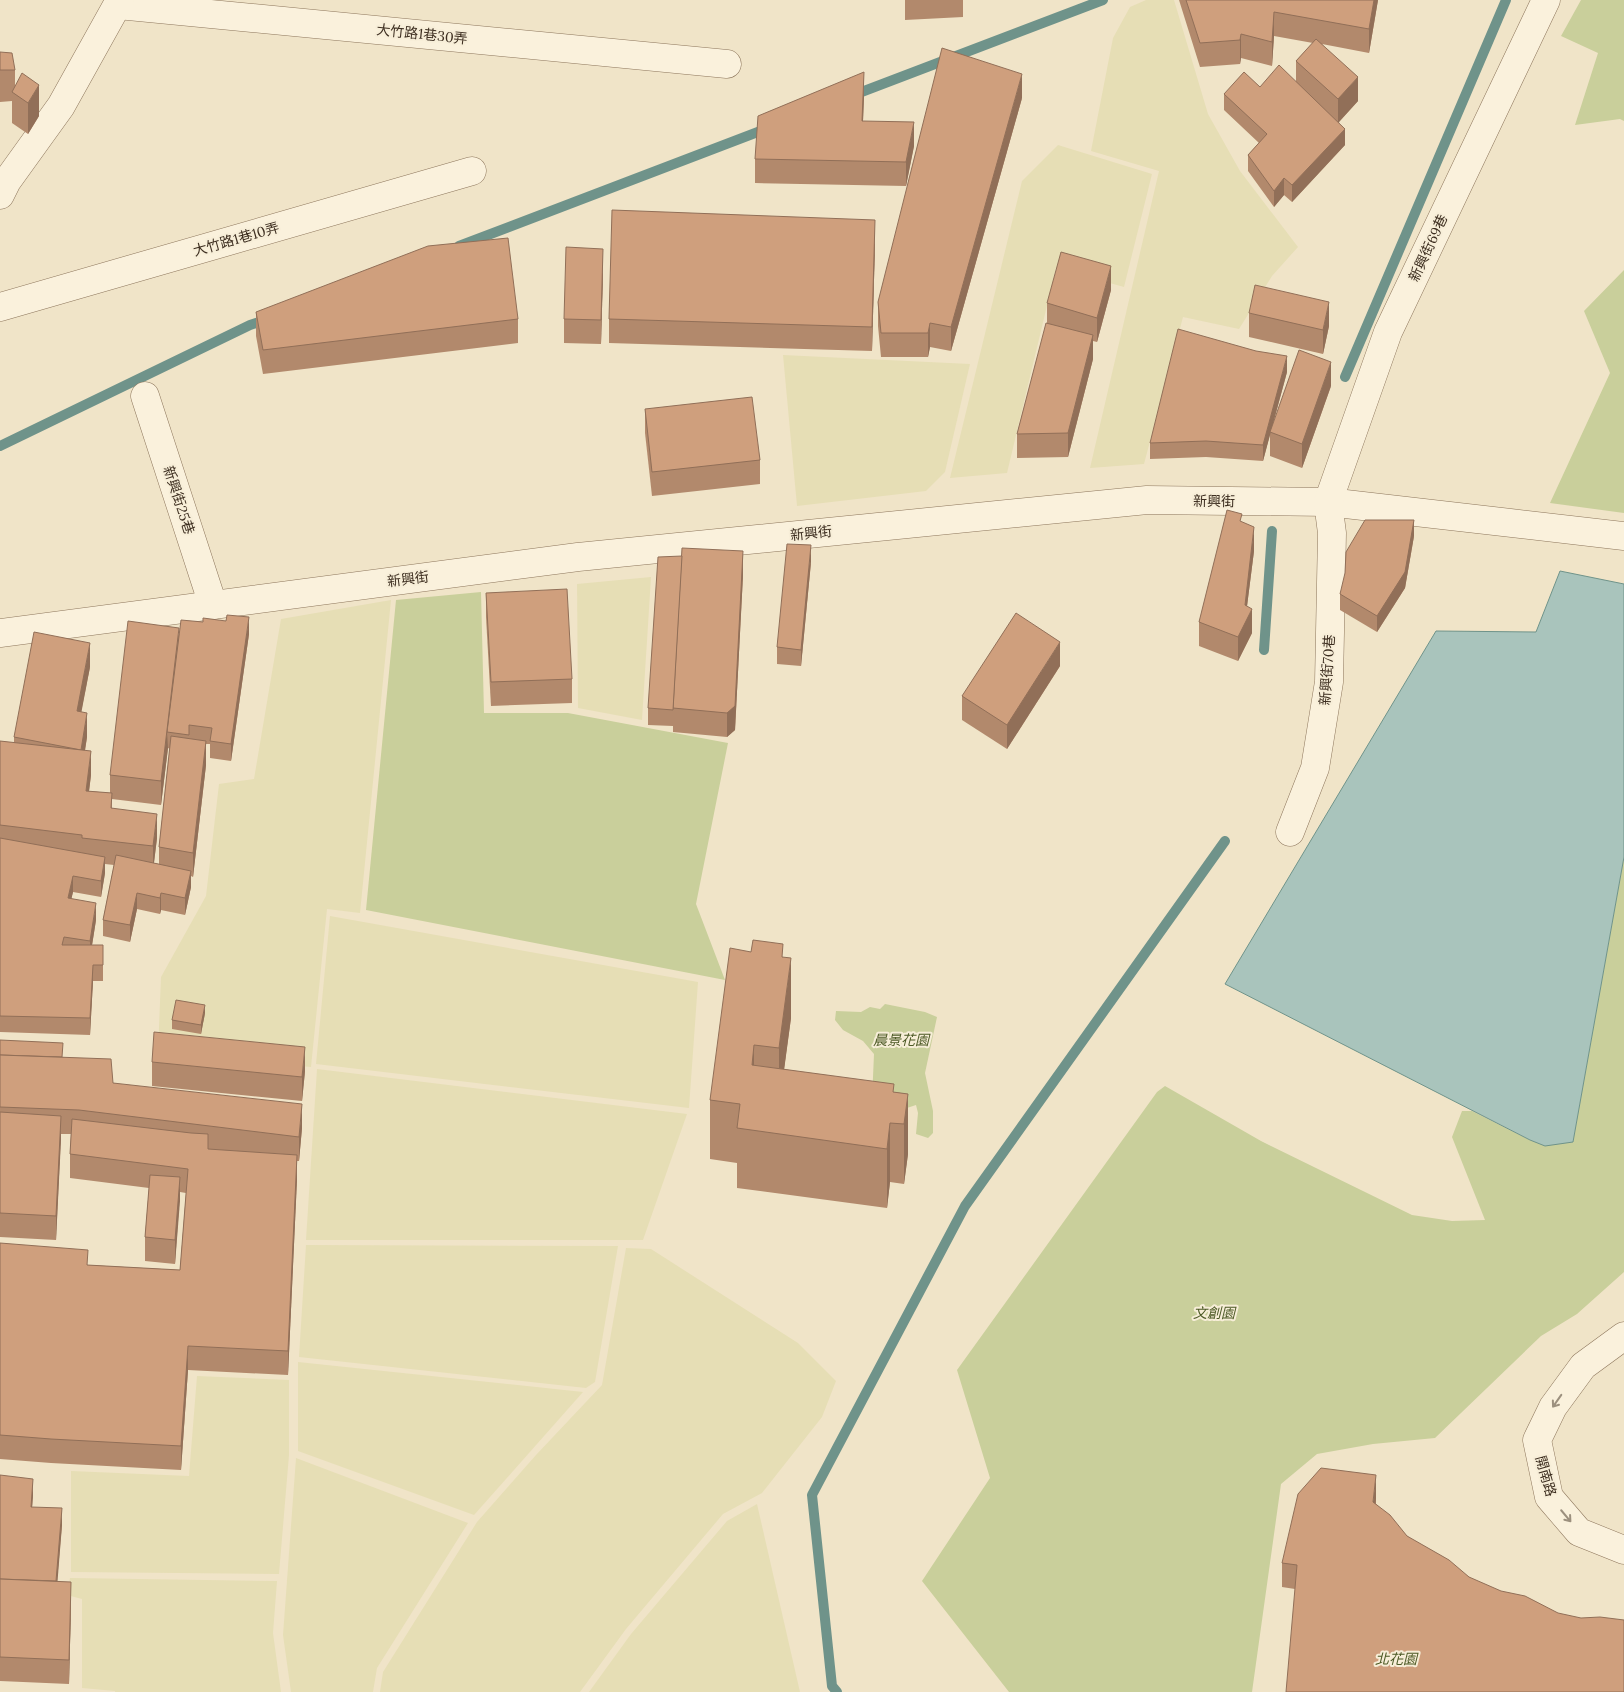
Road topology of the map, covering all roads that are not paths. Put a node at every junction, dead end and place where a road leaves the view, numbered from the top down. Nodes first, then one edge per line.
1 (1546, 0) edge
2 (119, 2) edge
3 (727, 64) dead end
4 (472, 171) dead end
5 (0, 195) edge
6 (0, 307) edge
7 (145, 396) dead end
8 (1328, 502) junction
9 (1624, 536) edge
10 (213, 605) junction
11 (0, 633) edge
12 (1290, 832) dead end
13 (1624, 1336) edge
14 (1624, 1550) edge

1 - 8 street, 新興街69巷
2 - 3 street, 大竹路1巷30弄
2 - 5 street
4 - 6 street, 大竹路1巷10弄
7 - 10 street, 新興街25巷
8 - 9 street, 新興街
8 - 10 street, 新興街
8 - 12 street, 新興街70巷
10 - 11 street, 新興街
13 -> 14 street, 開南路

